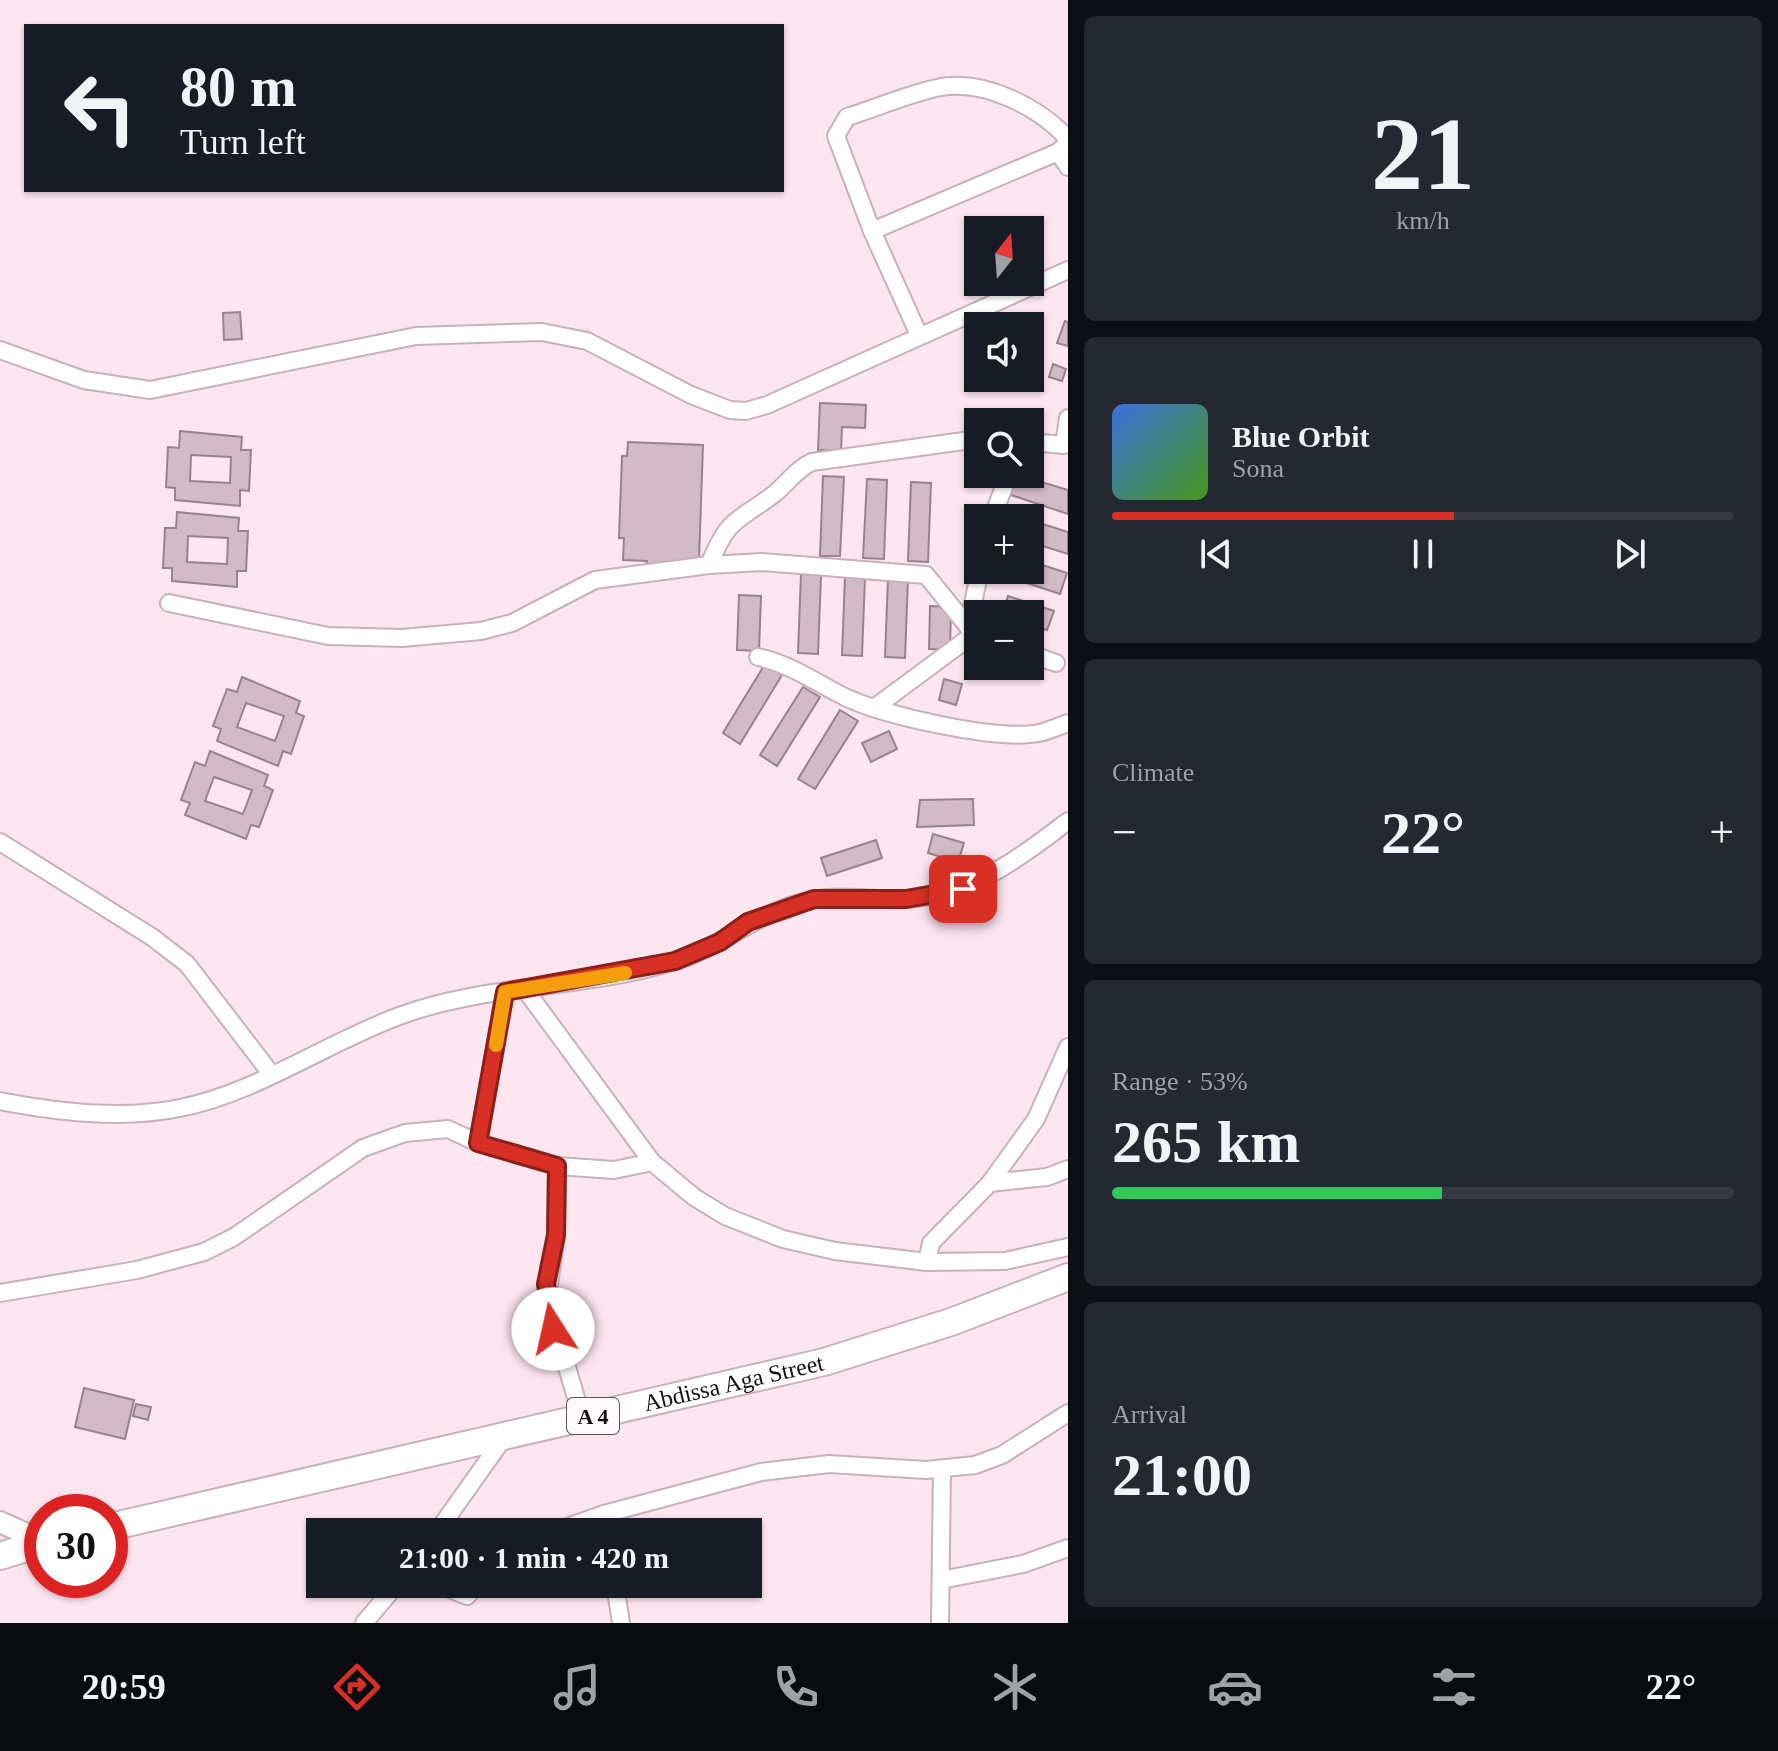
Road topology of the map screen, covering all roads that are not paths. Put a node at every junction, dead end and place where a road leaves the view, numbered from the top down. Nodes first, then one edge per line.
1 (1065, 145) edge
2 (1068, 167) edge
3 (872, 231) junction
4 (1068, 270) edge
5 (919, 335) junction
6 (0, 350) edge
7 (1068, 418) edge
8 (964, 441) edge
9 (1044, 443) edge
10 (1066, 445) edge
11 (709, 565) junction
12 (169, 603) dead end
13 (964, 620) edge
14 (964, 639) edge
15 (758, 657) dead end
16 (1044, 659) edge
17 (1056, 663) dead end
18 (874, 708) junction
19 (1068, 723) edge
20 (1068, 821) edge
21 (0, 842) edge
22 (524, 988) junction
23 (505, 992) junction
24 (1068, 1047) edge
25 (272, 1075) junction
26 (0, 1101) edge
27 (478, 1143) junction
28 (652, 1162) junction
29 (557, 1166) junction
30 (1068, 1169) edge
31 (990, 1183) junction
32 (1068, 1247) edge
33 (927, 1262) junction
34 (1068, 1277) edge
35 (0, 1293) edge
36 (1068, 1413) edge
37 (582, 1418) junction
38 (505, 1436) junction
39 (942, 1469) junction
40 (604, 1514) junction
41 (447, 1518) edge
42 (593, 1518) edge
43 (605, 1518) edge
44 (0, 1522) edge
45 (128, 1523) edge
46 (24, 1533) edge
47 (24, 1548) edge
48 (1068, 1548) edge
49 (0, 1556) edge
50 (941, 1580) junction
51 (385, 1598) edge
52 (617, 1598) edge
53 (364, 1623) edge
54 (621, 1623) edge
55 (940, 1623) edge

1 - 2 street
1 - 3 street
1 - 3 street
3 - 5 street
4 - 5 street
5 - 6 street
7 - 10 street
8 - 11 street
9 - 10 street
11 - 12 street
11 - 13 street
14 - 18 street
15 - 18 street
16 - 17 street
18 - 19 street
20 - 22 street
21 - 25 street
22 - 23 street
22 - 28 street
23 - 25 street
23 - 27 street
24 - 31 street
25 - 26 street
27 - 29 street
27 - 35 street
28 - 29 street
28 - 33 street
29 - 37 street
30 - 31 street
31 - 33 street
32 - 33 street
34 - 37 highway, Abdissa Aga Street / A 4
36 - 39 street
37 - 38 highway, Abdissa Aga Street / A 4
38 - 41 street
38 - 45 highway, Abdissa Aga Street / A 4
39 - 40 street
39 - 50 street
40 - 42 street
40 - 43 street
44 - 46 street
47 - 49 highway
48 - 50 street
50 - 55 street
51 - 53 street
52 - 54 street

